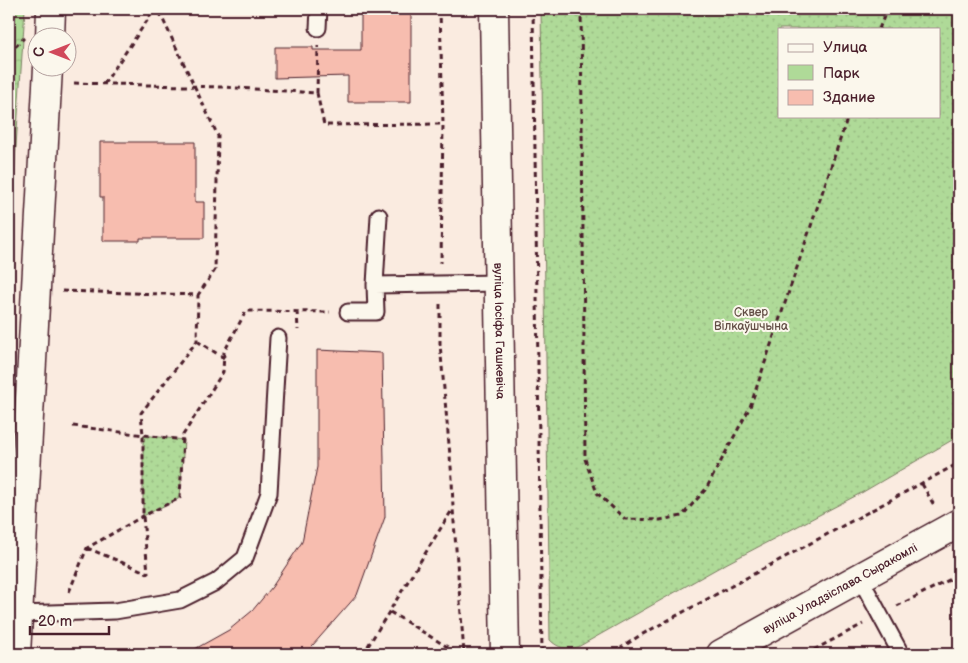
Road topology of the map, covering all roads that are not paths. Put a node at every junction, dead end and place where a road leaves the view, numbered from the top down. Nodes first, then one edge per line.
1 (51, 9) edge
2 (318, 9) edge
3 (494, 9) edge
4 (50, 28) edge
5 (318, 28) road end
6 (48, 78) edge
7 (379, 216) dead end
8 (500, 283) junction
9 (375, 286) junction
10 (348, 312) road end
11 (278, 338) dead end
12 (959, 523) edge
13 (860, 578) junction
14 (18, 614) junction
15 (16, 654) edge
16 (505, 654) edge
17 (721, 654) edge
18 (901, 654) edge

1 - 4 street
2 - 5 lane
3 - 8 street, вуліца Іосіфа Гашкевіча
6 - 14 street
7 - 9 lane
8 - 9 lane
8 - 16 street, вуліца Іосіфа Гашкевіча
9 - 10 lane
11 - 14 lane
12 - 13 street, вуліца Уладзіслава Сыракомлі
13 - 17 street, вуліца Уладзіслава Сыракомлі
13 - 18 lane
14 - 15 street

